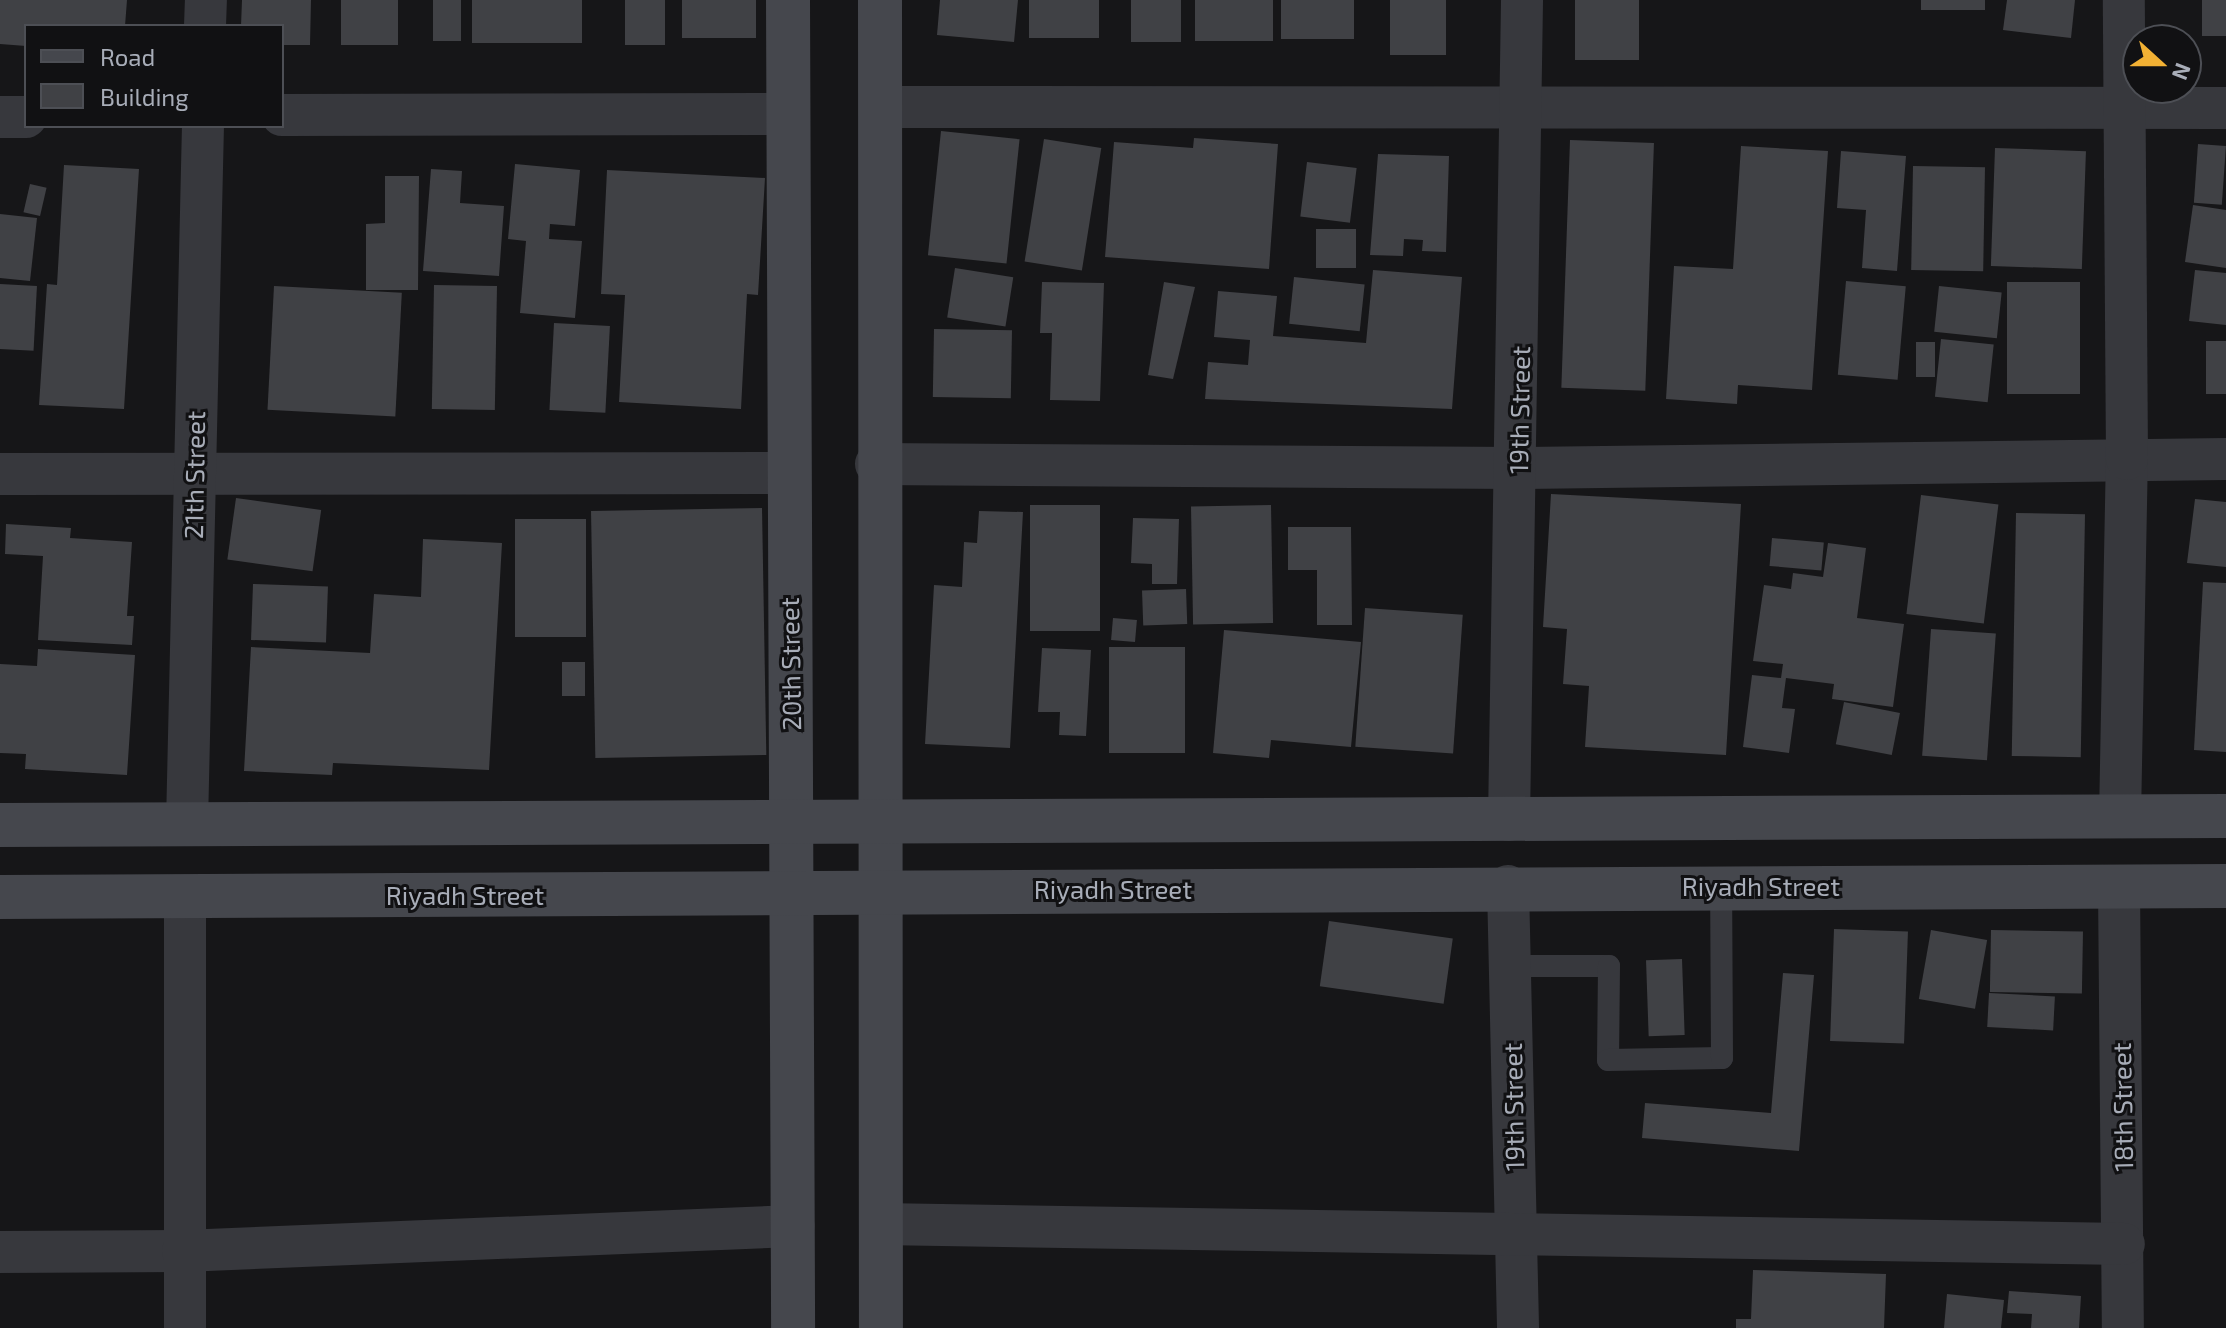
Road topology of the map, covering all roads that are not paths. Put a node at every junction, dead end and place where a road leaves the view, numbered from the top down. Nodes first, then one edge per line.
1 (206, 0) edge
2 (788, 0) edge
3 (880, 0) edge
4 (1522, 0) edge
5 (2124, 0) edge
6 (205, 24) edge
7 (880, 107) junction
8 (1521, 108) junction
9 (2125, 108) junction
10 (2226, 108) edge
11 (788, 114) junction
12 (284, 115) edge
13 (0, 117) edge
14 (24, 117) edge
15 (203, 128) edge
16 (2127, 459) junction
17 (2226, 459) edge
18 (876, 464) junction
19 (1518, 468) junction
20 (194, 472) junction
21 (787, 473) junction
22 (0, 474) edge
23 (2226, 816) edge
24 (2120, 817) junction
25 (877, 820) junction
26 (1509, 820) junction
27 (792, 823) junction
28 (187, 824) junction
29 (0, 825) edge
30 (1508, 886) junction
31 (1721, 886) junction
32 (2119, 886) junction
33 (2226, 886) edge
34 (878, 891) junction
35 (793, 895) junction
36 (185, 896) junction
37 (0, 897) edge
38 (1511, 966) junction
39 (880, 1224) junction
40 (793, 1226) junction
41 (1515, 1233) junction
42 (2124, 1244) junction
43 (183, 1251) junction
44 (0, 1252) edge
45 (185, 1328) edge
46 (793, 1328) edge
47 (881, 1328) edge
48 (1518, 1328) edge
49 (2123, 1328) edge

1 - 6 street
2 - 11 main road, 20th Street
3 - 7 main road
4 - 8 street, 19th Street
5 - 9 street
7 - 8 street
7 - 18 main road
8 - 9 street
8 - 19 street, 19th Street
9 - 10 street
9 - 16 street
11 - 12 street
11 - 21 main road, 20th Street
13 - 14 street
15 - 20 street, 21th Street
16 - 17 street
16 - 19 street
16 - 24 street
18 - 19 street
18 - 25 main road
19 - 26 street, 19th Street
20 - 21 street
20 - 22 street
20 - 28 street, 21th Street
21 - 27 main road, 20th Street
23 - 24 main road
24 - 26 main road
25 - 26 main road
25 - 27 main road
25 - 34 main road
27 - 28 main road
27 - 35 main road, 20th Street
28 - 29 main road
30 - 31 main road, Riyadh Street
30 - 34 main road, Riyadh Street
30 - 38 street, 19th Street
31 - 32 main road, Riyadh Street
31 - 38 lane
32 - 33 main road, Riyadh Street
32 - 42 street, 18th Street
34 - 35 main road, Riyadh Street
34 - 39 main road
35 - 36 main road, Riyadh Street
35 - 40 main road, 20th Street
36 - 37 main road, Riyadh Street
36 - 43 street
38 - 41 street, 19th Street
39 - 41 street
39 - 47 main road
40 - 43 street
40 - 46 main road, 20th Street
41 - 42 street
41 - 48 street, 19th Street
42 - 49 street, 18th Street
43 - 44 street
43 - 45 street

